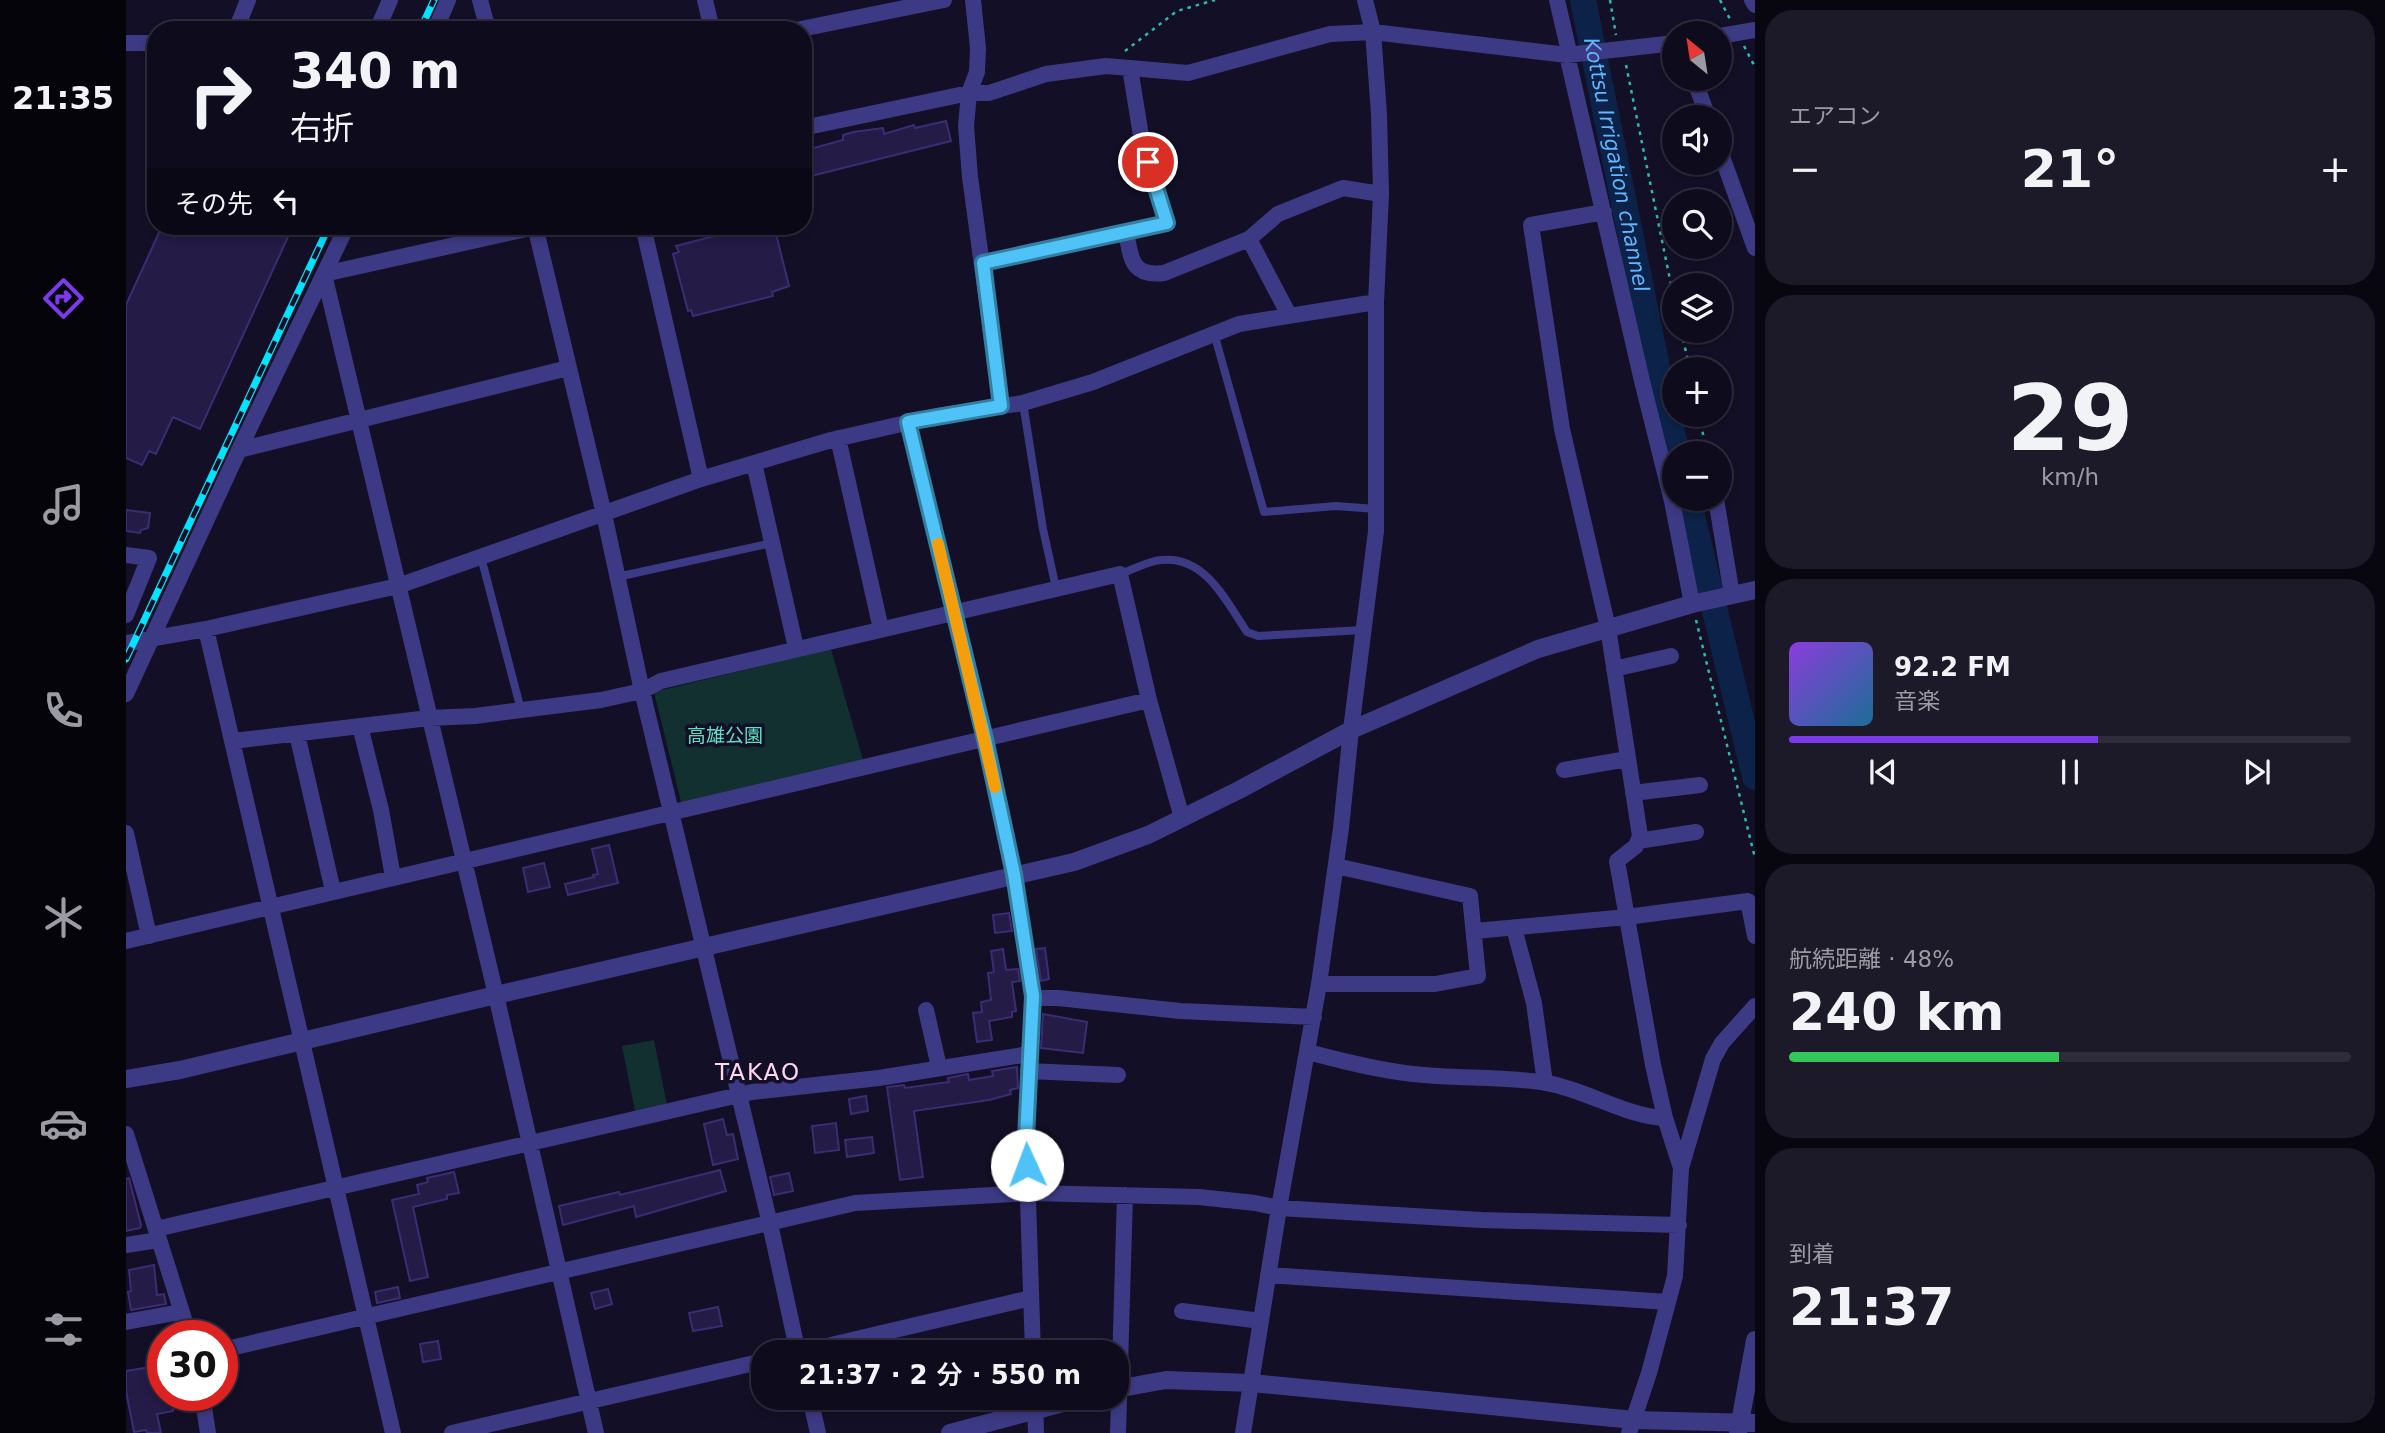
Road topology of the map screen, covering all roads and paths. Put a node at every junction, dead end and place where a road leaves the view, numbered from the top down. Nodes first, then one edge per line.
1 (248, 0) edge
2 (390, 0) edge
3 (448, 0) edge
4 (480, 0) edge
5 (705, 0) edge
6 (944, 0) edge
7 (973, 0) edge
8 (1214, 0) edge
9 (1365, 0) edge
10 (1557, 0) edge
11 (1609, 0) edge
12 (1752, 0) edge
13 (1755, 5) edge
14 (240, 21) edge
15 (381, 21) edge
16 (439, 21) edge
17 (486, 21) edge
18 (710, 21) edge
19 (812, 27) edge
20 (1755, 30) edge
21 (1373, 32) junction
22 (1732, 34) edge
23 (126, 43) edge
24 (147, 43) edge
25 (1662, 44) edge
26 (1618, 48) junction
27 (1574, 54) junction
28 (1106, 66) junction
29 (1130, 68) junction
30 (969, 93) junction
31 (812, 126) edge
32 (1729, 175) edge
33 (1381, 194) junction
34 (1604, 212) junction
35 (1126, 232) junction
36 (343, 235) edge
37 (497, 235) edge
38 (539, 235) edge
39 (645, 235) edge
40 (1249, 239) junction
41 (1755, 248) edge
42 (983, 263) junction
43 (1668, 273) edge
44 (324, 274) junction
45 (1376, 302) junction
46 (1289, 315) junction
47 (1214, 334) junction
48 (568, 368) junction
49 (1023, 403) junction
50 (1001, 406) junction
51 (360, 419) junction
52 (908, 422) junction
53 (838, 438) junction
54 (239, 450) junction
55 (754, 463) junction
56 (701, 479) junction
57 (1376, 509) junction
58 (1718, 511) edge
59 (604, 514) junction
60 (772, 543) junction
61 (126, 555) edge
62 (481, 557) junction
63 (1120, 574) junction
64 (617, 577) junction
65 (398, 586) junction
66 (1056, 588) junction
67 (1755, 590) edge
68 (1729, 596) junction
69 (1697, 603) junction
70 (955, 612) junction
71 (126, 615) edge
72 (1608, 628) junction
73 (206, 629) junction
74 (881, 629) junction
75 (1365, 630) junction
76 (151, 639) junction
77 (126, 643) edge
78 (796, 648) junction
79 (1671, 656) dead end
80 (1614, 669) junction
81 (642, 691) junction
82 (126, 694) edge
83 (1149, 700) junction
84 (520, 710) junction
85 (429, 718) junction
86 (360, 726) junction
87 (1350, 730) junction
88 (297, 734) junction
89 (985, 739) junction
90 (233, 741) junction
91 (1627, 759) junction
92 (1564, 770) dead end
93 (1700, 785) dead end
94 (1633, 793) junction
95 (672, 813) junction
96 (1182, 818) junction
97 (1696, 832) dead end
98 (126, 833) edge
99 (1638, 841) junction
100 (1755, 858) edge
101 (463, 862) junction
102 (1336, 866) junction
103 (1014, 874) junction
104 (393, 877) junction
105 (333, 891) junction
106 (271, 906) junction
107 (1627, 917) junction
108 (1514, 928) junction
109 (1475, 931) junction
110 (149, 936) junction
111 (1755, 936) edge
112 (126, 941) edge
113 (704, 947) junction
114 (1320, 984) junction
115 (496, 995) junction
116 (1033, 999) junction
117 (1755, 1006) edge
118 (926, 1010) dead end
119 (1314, 1017) junction
120 (301, 1042) junction
121 (1308, 1052) junction
122 (1029, 1054) junction
123 (939, 1067) junction
124 (1028, 1072) junction
125 (1118, 1075) dead end
126 (126, 1079) edge
127 (1545, 1083) junction
128 (738, 1095) junction
129 (1665, 1118) junction
130 (126, 1134) edge
131 (529, 1144) junction
132 (1681, 1168) junction
133 (336, 1188) junction
134 (1029, 1193) junction
135 (1125, 1195) junction
136 (1279, 1208) junction
137 (770, 1224) junction
138 (1679, 1225) junction
139 (157, 1235) junction
140 (126, 1244) edge
141 (559, 1273) junction
142 (1268, 1275) junction
143 (1031, 1298) junction
144 (1668, 1302) junction
145 (1182, 1311) dead end
146 (180, 1312) junction
147 (367, 1317) junction
148 (183, 1320) edge
149 (1261, 1321) junction
150 (126, 1322) edge
151 (795, 1340) edge
152 (853, 1340) edge
153 (1033, 1340) edge
154 (1120, 1340) edge
155 (1755, 1340) edge
156 (238, 1346) edge
157 (751, 1364) edge
158 (1252, 1383) junction
159 (1129, 1387) edge
160 (588, 1401) junction
161 (813, 1410) edge
162 (1017, 1410) edge
163 (1035, 1410) edge
164 (1118, 1410) edge
165 (205, 1411) edge
166 (1632, 1426) edge
167 (1744, 1426) edge
168 (208, 1433) edge
169 (393, 1433) edge
170 (452, 1433) edge
171 (596, 1433) edge
172 (818, 1433) edge
173 (950, 1433) edge
174 (1036, 1433) edge
175 (1118, 1433) edge
176 (1243, 1433) edge

1 - 14 street
2 - 15 street
3 - 16 street
4 - 17 street
5 - 18 street
6 - 19 street
7 - 30 street
8 - 28 path
9 - 21 street
10 - 27 street
11 - 26 path
12 - 13 street
20 - 22 street
21 - 27 street
21 - 29 street
21 - 33 street
23 - 24 street
25 - 26 street
26 - 27 street
26 - 43 path
27 - 34 street
28 - 29 street
28 - 30 street
29 - 35 street
30 - 31 street
30 - 42 street
32 - 41 street
33 - 40 street
33 - 45 street
34 - 69 street
34 - 72 street
35 - 40 street
35 - 42 street
36 - 44 street
37 - 44 street
38 - 48 street
39 - 56 street
40 - 46 street
42 - 50 street
44 - 51 street
44 - 54 street
45 - 46 street
45 - 57 street
46 - 47 street
47 - 49 street
47 - 57 lane
48 - 51 street
48 - 59 street
49 - 50 street
49 - 66 lane
50 - 52 street
51 - 54 street
51 - 65 street
52 - 53 street
52 - 70 street
53 - 55 street
53 - 74 street
54 - 76 street
55 - 56 street
55 - 60 street
56 - 59 street
57 - 75 street
58 - 68 street
59 - 62 street
59 - 64 street
60 - 64 lane
60 - 78 street
61 - 71 street
62 - 65 street
62 - 84 lane
63 - 66 street
63 - 75 lane
63 - 83 street
64 - 81 street
65 - 73 street
65 - 85 street
66 - 70 street
67 - 68 street
68 - 69 street
69 - 72 street
69 - 100 path
70 - 74 street
70 - 89 street
72 - 80 street
72 - 87 street
73 - 76 street
73 - 90 street
74 - 78 street
75 - 87 street
76 - 77 street
76 - 82 street
78 - 81 street
79 - 80 street
80 - 91 street
81 - 84 street
81 - 95 street
83 - 89 street
83 - 96 street
84 - 85 street
85 - 86 street
85 - 101 street
86 - 88 street
86 - 104 street
87 - 96 street
87 - 102 street
88 - 90 street
88 - 105 street
89 - 95 street
89 - 103 street
90 - 106 street
91 - 92 street
91 - 94 street
93 - 94 street
94 - 99 street
95 - 101 street
95 - 113 street
96 - 103 street
97 - 99 street
98 - 110 street
99 - 107 street
101 - 104 street
101 - 115 street
102 - 109 street
102 - 114 street
103 - 113 street
103 - 116 street
104 - 105 street
105 - 106 street
106 - 110 street
106 - 120 street
107 - 108 street
107 - 111 street
107 - 129 street
108 - 109 street
108 - 127 street
109 - 114 street
110 - 112 street
113 - 115 street
113 - 128 street
114 - 119 street
115 - 120 street
115 - 131 street
116 - 119 street
116 - 122 street
117 - 132 street
118 - 123 street
119 - 121 street
120 - 126 street
120 - 133 street
121 - 127 street
121 - 136 street
122 - 123 street
122 - 124 street
123 - 128 street
124 - 125 street
124 - 134 street
127 - 129 street
128 - 131 street
128 - 137 street
129 - 132 street
130 - 139 street
131 - 133 street
131 - 141 street
132 - 138 street
133 - 139 street
133 - 147 street
134 - 135 street
134 - 137 street
134 - 143 street
135 - 136 street
135 - 154 street
136 - 138 street
136 - 142 street
137 - 141 street
137 - 151 street
138 - 144 street
139 - 140 street
139 - 146 street
141 - 147 street
141 - 160 street
142 - 144 street
142 - 149 street
143 - 152 street
143 - 153 street
144 - 166 street
145 - 149 street
146 - 148 street
146 - 150 street
147 - 156 street
147 - 169 street
149 - 158 street
155 - 167 street
157 - 160 street
158 - 159 street
158 - 166 street
158 - 176 street
160 - 170 street
160 - 171 street
161 - 172 street
162 - 173 street
163 - 174 street
164 - 175 street
165 - 168 street
166 - 167 street

